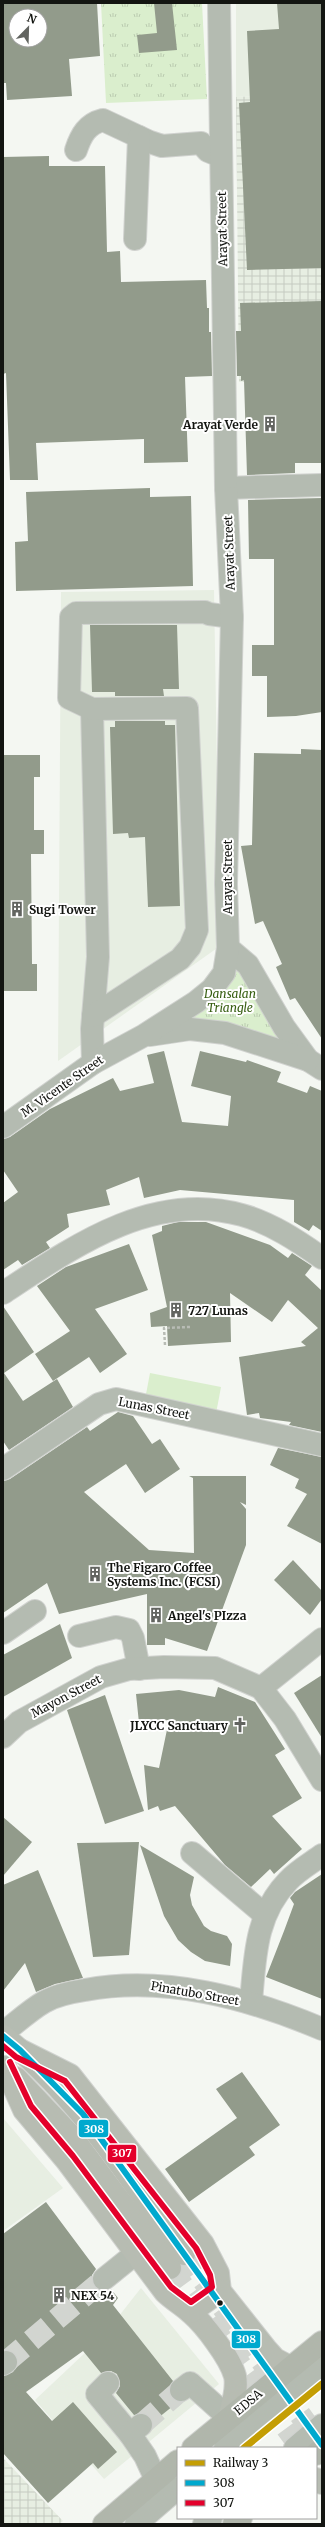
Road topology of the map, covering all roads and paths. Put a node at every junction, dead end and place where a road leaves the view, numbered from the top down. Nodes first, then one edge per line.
1 (219, 3) edge
2 (139, 137) junction
3 (76, 150) dead end
4 (220, 156) junction
5 (135, 239) dead end
6 (322, 485) edge
7 (226, 488) junction
8 (232, 618) junction
9 (92, 709) junction
10 (228, 948) junction
11 (93, 1016) junction
12 (143, 1036) junction
13 (93, 1063) junction
14 (315, 1064) edge
15 (3, 1127) edge
16 (322, 1258) edge
17 (3, 1293) edge
18 (190, 1327) dead end
19 (165, 1346) dead end
20 (322, 1445) edge
21 (3, 1468) edge
22 (35, 1611) dead end
23 (3, 1633) edge
24 (79, 1636) dead end
25 (322, 1639) edge
26 (139, 1669) junction
27 (261, 1688) junction
28 (3, 1737) edge
29 (322, 1780) edge
30 (192, 1854) dead end
31 (322, 1855) edge
32 (265, 1916) junction
33 (251, 2002) junction
34 (322, 2029) edge
35 (3, 2035) edge
36 (20, 2050) junction
37 (4, 2066) edge
38 (135, 2254) junction
39 (104, 2279) tunnel mouth
40 (220, 2291) junction
41 (191, 2312) junction
42 (322, 2342) edge
43 (322, 2366) edge
44 (290, 2367) junction
45 (108, 2383) dead end
46 (180, 2390) tunnel mouth
47 (229, 2418) junction
48 (322, 2425) edge
49 (195, 2447) edge
50 (226, 2447) edge
51 (296, 2447) edge
52 (177, 2462) edge
53 (156, 2480) junction
54 (177, 2489) edge
55 (104, 2524) edge
56 (136, 2524) edge

1 - 4 street, Arayat Street
2 - 3 street
2 - 4 street
2 - 5 street
4 - 7 street, Arayat Street
6 - 7 street
7 - 8 street, Arayat Street
8 - 9 street
8 - 10 street, Arayat Street
9 - 11 street
9 - 11 street
10 - 12 street, M. Vicente Street
10 - 14 street
11 - 13 street
12 - 13 street, M. Vicente Street
12 - 14 street, M. Vicente Street
13 - 15 street, M. Vicente Street
16 - 17 street
18 - 19 path
20 - 21 street, Lunas Street
22 - 23 street
24 - 26 street
25 - 27 street
26 - 27 street, Mayon Street
26 - 28 street, Mayon Street
27 - 29 street, Mayon Street
30 - 32 street
31 - 32 street
32 - 33 street
33 - 34 street, Pinatubo Street
33 - 35 street, Pinatubo Street
35 - 36 main road
36 - 37 main road
36 - 40 main road
37 - 38 main road
38 - 39 street
38 - 41 main road
40 - 41 main road
40 - 44 main road
41 - 47 main road
42 - 44 highway, EDSA
43 - 50 street
44 - 47 highway, EDSA
45 - 53 street
46 - 47 street
47 - 49 highway, EDSA
48 - 51 street
52 - 53 highway
53 - 55 highway
54 - 56 street

